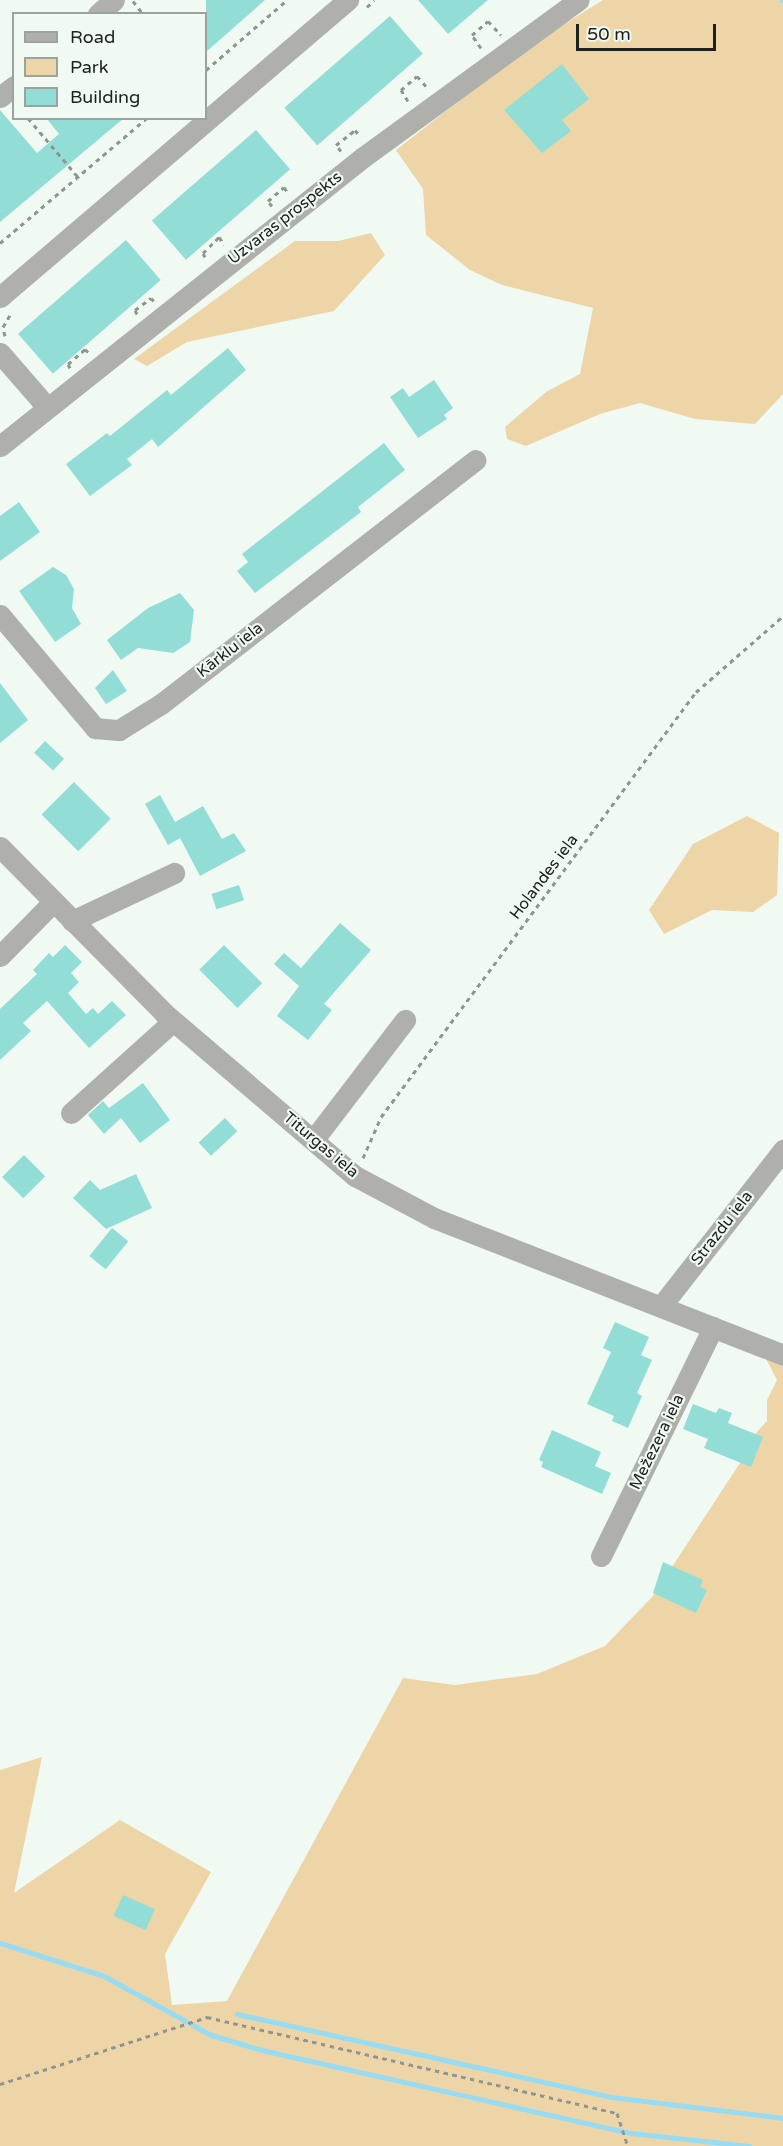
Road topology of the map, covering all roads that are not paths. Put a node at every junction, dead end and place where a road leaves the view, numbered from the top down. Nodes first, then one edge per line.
1 (114, 0) edge
2 (348, 0) edge
3 (579, 0) edge
4 (100, 12) edge
5 (12, 88) edge
6 (0, 97) edge
7 (0, 297) edge
8 (0, 353) edge
9 (46, 406) junction
10 (0, 446) edge
11 (475, 460) dead end
12 (0, 615) edge
13 (0, 846) edge
14 (174, 873) dead end
15 (53, 902) junction
16 (72, 921) junction
17 (0, 956) edge
18 (405, 1020) dead end
19 (173, 1021) junction
20 (71, 1113) dead end
21 (314, 1139) junction
22 (783, 1150) edge
23 (662, 1305) junction
24 (713, 1327) junction
25 (783, 1355) edge
26 (601, 1556) dead end

1 - 4 street
2 - 7 street
3 - 9 street, Uzvaras prospekts
5 - 6 street
8 - 9 street
9 - 10 street, Uzvaras prospekts
11 - 12 street, Kārklu iela
13 - 15 street, Titurgas iela
14 - 16 street
15 - 16 street, Titurgas iela
15 - 17 street
16 - 19 street, Titurgas iela
18 - 21 street
19 - 20 street
19 - 21 street, Titurgas iela
21 - 23 street, Titurgas iela
22 - 23 street, Strazdu iela
23 - 24 street, Titurgas iela
24 - 25 street, Titurgas iela
24 - 26 street, Mežezera iela

